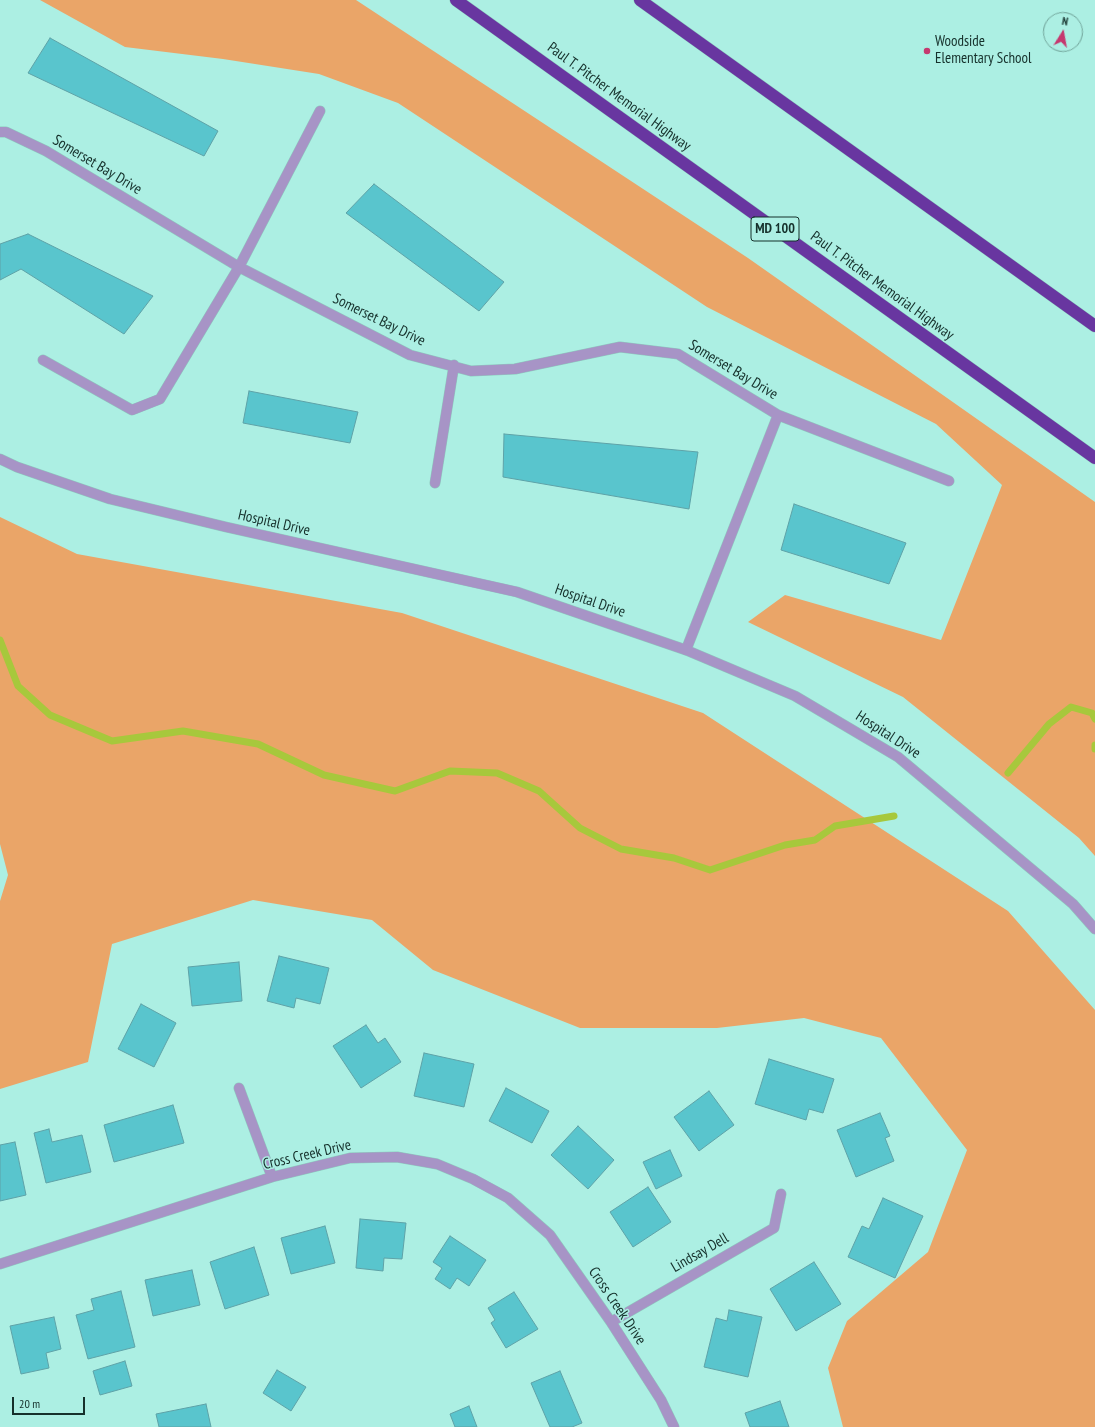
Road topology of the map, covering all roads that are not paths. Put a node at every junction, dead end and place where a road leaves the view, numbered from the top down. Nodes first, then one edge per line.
1 (456, 0) edge
2 (640, 0) edge
3 (320, 111) dead end
4 (0, 132) edge
5 (239, 267) junction
6 (1095, 326) edge
7 (43, 360) dead end
8 (454, 365) junction
9 (778, 414) junction
10 (1095, 458) edge
11 (0, 459) edge
12 (949, 481) dead end
13 (435, 483) dead end
14 (686, 650) junction
15 (1095, 929) edge
16 (239, 1088) dead end
17 (272, 1177) junction
18 (781, 1194) dead end
19 (0, 1264) edge
20 (611, 1322) junction
21 (674, 1427) edge

1 - 10 highway, Paul T. Pitcher Memorial Highway / MD 100
2 - 6 highway
3 - 5 street
4 - 5 street, Somerset Bay Drive
5 - 7 street
5 - 8 street, Somerset Bay Drive
8 - 9 street, Somerset Bay Drive
8 - 13 street
9 - 12 street, Somerset Bay Drive
9 - 14 street
11 - 14 street, Hospital Drive
14 - 15 street, Hospital Drive
16 - 17 street
17 - 19 street, Cross Creek Drive
17 - 20 street, Cross Creek Drive
18 - 20 street, Lindsay Dell
20 - 21 street, Cross Creek Drive

